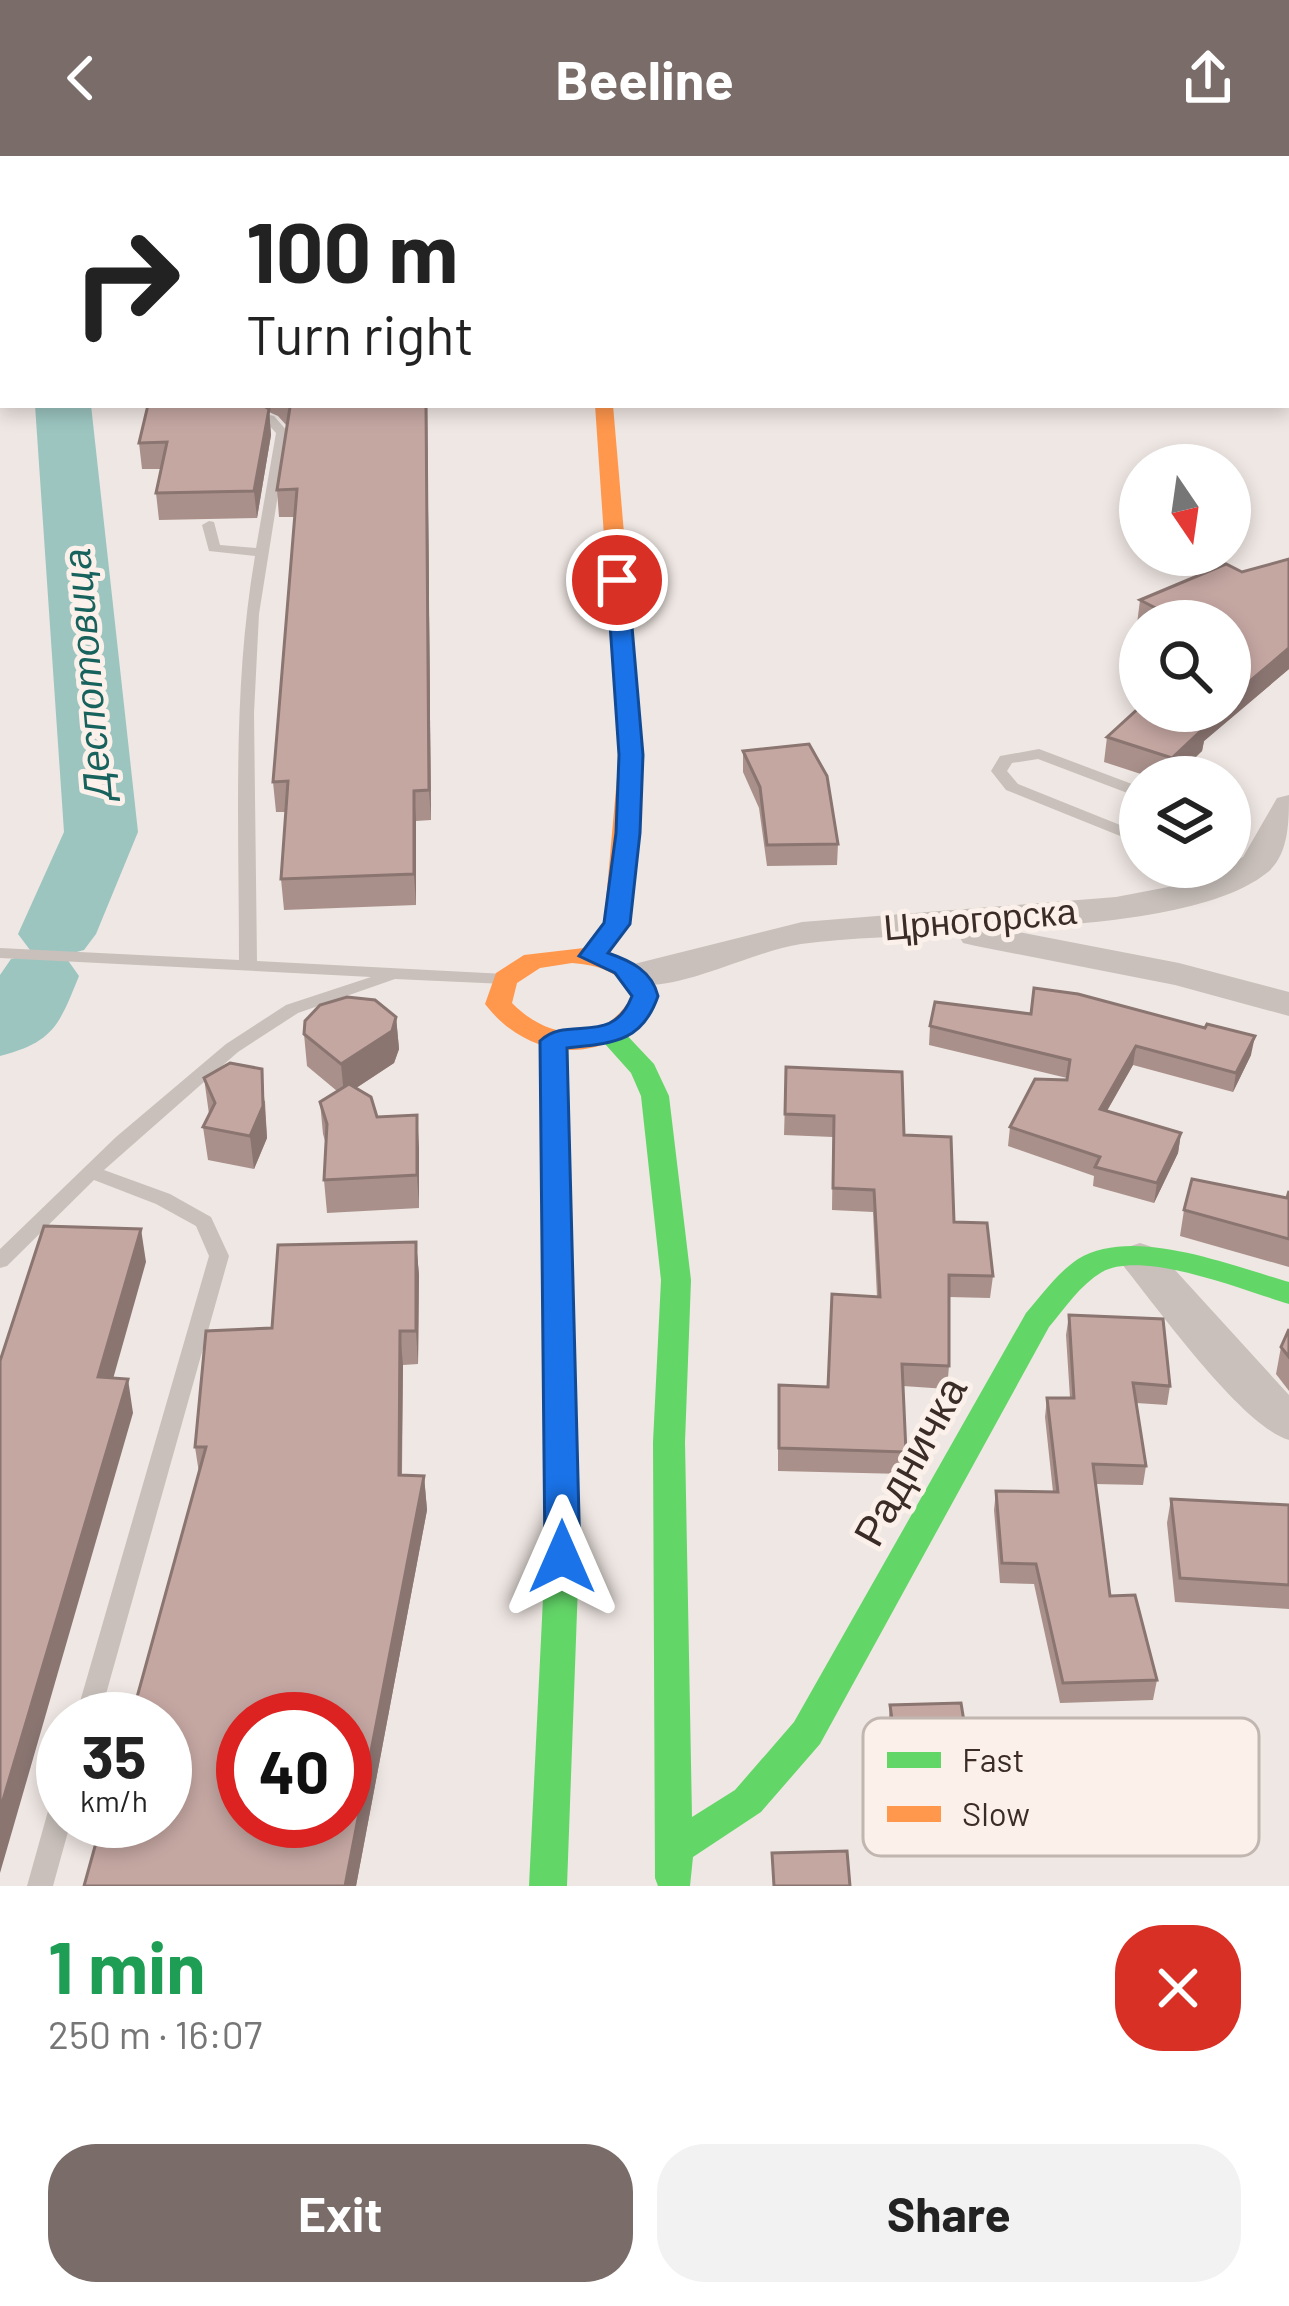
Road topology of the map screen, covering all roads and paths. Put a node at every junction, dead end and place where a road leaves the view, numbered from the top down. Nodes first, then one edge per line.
1 (604, 408) edge
2 (228, 415) edge
3 (209, 525) edge
4 (262, 553) junction
5 (1119, 785) edge
6 (1289, 805) edge
7 (1119, 830) edge
8 (1251, 865) edge
9 (1202, 888) edge
10 (929, 926) junction
11 (0, 953) edge
12 (592, 956) junction
13 (248, 964) junction
14 (634, 975) junction
15 (396, 976) junction
16 (506, 979) junction
17 (1289, 1004) edge
18 (611, 1035) junction
19 (554, 1041) junction
20 (90, 1172) junction
21 (1140, 1258) junction
22 (0, 1262) edge
23 (1289, 1293) edge
24 (1289, 1423) edge
25 (95, 1692) edge
26 (51, 1848) edge
27 (675, 1848) junction
28 (40, 1886) edge
29 (548, 1886) edge
30 (674, 1886) edge

1 - 12 street
2 - 4 lane
3 - 4 lane
4 - 13 lane
5 - 7 lane
6 - 8 street, Црногорска
9 - 10 street, Црногорска
10 - 14 street, Црногорска
10 - 17 street
11 - 13 lane
12 - 14 street
12 - 16 street
13 - 15 lane
14 - 18 street
15 - 16 lane
15 - 20 lane
16 - 19 street
18 - 19 street
18 - 27 street
19 - 29 street
20 - 22 lane
20 - 25 lane
21 - 23 street
21 - 24 street
21 - 27 street, Радничка
26 - 28 lane
27 - 30 street

